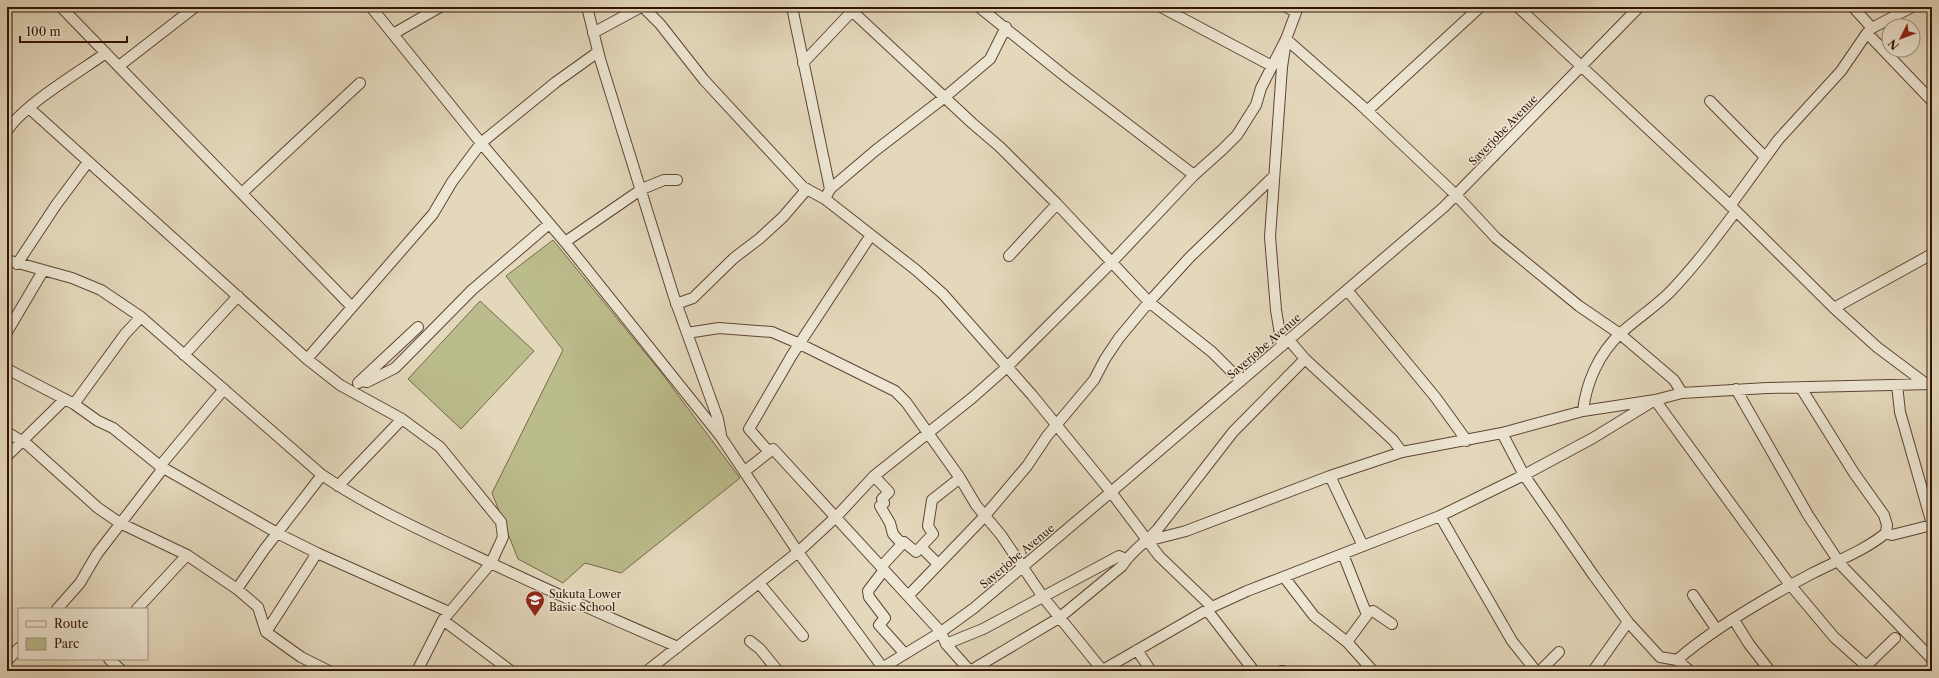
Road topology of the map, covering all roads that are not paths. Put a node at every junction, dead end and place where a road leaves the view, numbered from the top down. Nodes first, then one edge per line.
1 (61, 7) edge
2 (195, 7) edge
3 (371, 7) edge
4 (440, 7) edge
5 (587, 7) edge
6 (642, 7) edge
7 (792, 7) edge
8 (979, 7) edge
9 (1161, 7) edge
10 (1286, 7) edge
11 (1480, 7) edge
12 (1518, 7) edge
13 (1639, 7) edge
14 (1853, 7) edge
15 (1912, 7) edge
16 (853, 8) edge
17 (1297, 10) edge
18 (1006, 27) junction
19 (1870, 31) junction
20 (593, 33) junction
21 (393, 34) junction
22 (1286, 39) junction
23 (598, 52) junction
24 (106, 53) junction
25 (803, 63) junction
26 (119, 66) junction
27 (1272, 66) junction
28 (1580, 66) junction
29 (360, 83) dead end
30 (945, 97) junction
31 (1710, 101) dead end
32 (1932, 101) edge
33 (29, 108) junction
34 (1366, 111) junction
35 (10, 120) edge
36 (7, 131) edge
37 (481, 143) junction
38 (1765, 156) junction
39 (88, 162) junction
40 (1194, 176) junction
41 (1274, 176) junction
42 (677, 180) dead end
43 (642, 189) junction
44 (807, 189) junction
45 (830, 189) junction
46 (242, 193) junction
47 (1456, 195) junction
48 (825, 199) junction
49 (1057, 204) junction
50 (1733, 209) junction
51 (549, 224) junction
52 (871, 235) junction
53 (565, 242) junction
54 (1932, 254) edge
55 (1008, 256) dead end
56 (7, 260) edge
57 (1111, 263) junction
58 (17, 264) junction
59 (43, 270) junction
60 (1347, 290) junction
61 (238, 296) junction
62 (1149, 302) junction
63 (676, 304) junction
64 (351, 306) junction
65 (1834, 308) junction
66 (141, 317) junction
67 (418, 327) dead end
68 (7, 332) edge
69 (687, 333) junction
70 (1620, 334) junction
71 (1286, 343) junction
72 (800, 344) junction
73 (184, 355) junction
74 (307, 358) junction
75 (1305, 359) junction
76 (1007, 366) junction
77 (7, 368) edge
78 (360, 381) junction
79 (1241, 381) junction
80 (1928, 384) edge
81 (1897, 385) junction
82 (1801, 388) junction
83 (224, 389) junction
84 (1736, 389) junction
85 (351, 390) junction
86 (1682, 393) junction
87 (1655, 400) junction
88 (70, 401) junction
89 (1583, 411) junction
90 (402, 419) junction
91 (1056, 425) junction
92 (7, 432) edge
93 (1502, 433) junction
94 (928, 434) junction
95 (721, 437) junction
96 (1466, 440) junction
97 (22, 442) junction
98 (769, 452) junction
99 (1402, 452) junction
100 (7, 456) edge
101 (160, 466) junction
102 (745, 471) junction
103 (322, 475) junction
104 (1524, 475) junction
105 (874, 476) junction
106 (1330, 476) junction
107 (960, 478) junction
108 (338, 486) junction
109 (1111, 492) junction
110 (984, 515) junction
111 (1440, 516) junction
112 (836, 517) junction
113 (120, 523) junction
114 (1932, 524) edge
115 (1886, 533) junction
116 (279, 534) junction
117 (1147, 541) junction
118 (902, 544) junction
119 (1363, 546) junction
120 (921, 547) junction
121 (798, 552) junction
122 (317, 554) junction
123 (1343, 554) junction
124 (187, 555) junction
125 (1126, 559) junction
126 (1838, 560) junction
127 (491, 563) junction
128 (938, 564) junction
129 (1023, 566) junction
130 (882, 568) junction
131 (1284, 577) junction
132 (759, 583) junction
133 (1791, 585) junction
134 (237, 590) junction
135 (1694, 595) dead end
136 (908, 596) junction
137 (1043, 597) junction
138 (58, 608) edge
139 (137, 608) edge
140 (1210, 609) junction
141 (1367, 613) junction
142 (446, 616) junction
143 (1059, 618) junction
144 (1734, 620) junction
145 (1628, 622) junction
146 (1392, 624) dead end
147 (1717, 630) junction
148 (266, 632) junction
149 (941, 632) junction
150 (803, 636) dead end
151 (1895, 638) dead end
152 (750, 641) dead end
153 (1347, 642) junction
154 (946, 644) junction
155 (678, 647) junction
156 (18, 649) edge
157 (1137, 650) junction
158 (1559, 652) dead end
159 (905, 654) junction
160 (1932, 659) edge
161 (110, 660) edge
162 (1677, 660) junction
163 (7, 661) edge
164 (1866, 669) edge
165 (880, 670) edge
166 (122, 671) edge
167 (329, 671) edge
168 (417, 671) edge
169 (511, 671) edge
170 (647, 671) edge
171 (778, 671) edge
172 (970, 671) edge
173 (1102, 671) edge
174 (1151, 671) edge
175 (1254, 671) edge
176 (1373, 671) edge
177 (1536, 671) edge
178 (1540, 671) edge
179 (1593, 671) edge
180 (1690, 671) edge
181 (1770, 671) edge

1 - 24 street
2 - 26 street
3 - 21 street
4 - 21 street
5 - 20 street
6 - 20 street
6 - 44 street
7 - 25 street
8 - 18 street
9 - 27 street
10 - 17 street
11 - 34 street
12 - 28 street
13 - 28 street, Sayerjobe Avenue
14 - 19 street
15 - 19 street
16 - 25 street
16 - 30 street
17 - 22 street
18 - 30 street
18 - 40 street
19 - 32 street
19 - 38 street
20 - 23 street
21 - 37 street
22 - 27 street
22 - 34 street
22 - 41 street
23 - 37 street
23 - 43 street
24 - 26 street
24 - 33 street
25 - 45 street
26 - 46 street
27 - 40 street
28 - 47 street, Sayerjobe Avenue
28 - 50 street
29 - 46 street
30 - 45 street
30 - 49 street
31 - 38 street
33 - 35 street
33 - 39 street
34 - 47 street
35 - 36 street
37 - 51 street
37 - 64 street
38 - 50 street
39 - 58 street
39 - 61 street
40 - 57 street
41 - 62 street
41 - 71 street
42 - 43 street
43 - 53 street
43 - 63 street
44 - 48 street
44 - 63 street
45 - 48 street
46 - 64 street
47 - 60 street, Sayerjobe Avenue
47 - 70 street
48 - 52 street
49 - 55 street
49 - 57 street
50 - 65 street
50 - 70 street
51 - 53 street
51 - 78 street
52 - 72 street
52 - 76 street
53 - 95 street
54 - 65 street
56 - 58 street
57 - 62 street
57 - 76 street
58 - 59 street
59 - 66 street
59 - 68 street
60 - 71 street, Sayerjobe Avenue
60 - 96 street
61 - 73 street
61 - 74 street
62 - 79 street
62 - 91 street
63 - 69 street
64 - 74 street
65 - 80 street
66 - 73 street
66 - 88 street
67 - 78 street
69 - 72 street
69 - 95 street
70 - 86 street
70 - 89 street
71 - 75 street
71 - 79 street, Sayerjobe Avenue
72 - 94 street
72 - 98 street
73 - 83 street
74 - 85 street
75 - 99 street
75 - 117 street
76 - 91 street
76 - 94 street
77 - 88 street
78 - 85 street
79 - 109 street, Sayerjobe Avenue
80 - 81 street
81 - 82 street
81 - 114 street
82 - 84 street
82 - 115 street
83 - 101 street
83 - 103 street
84 - 86 street
84 - 126 street
85 - 90 street
86 - 87 street
87 - 89 street
87 - 104 street
87 - 133 street
88 - 97 street
88 - 101 street
89 - 93 street
90 - 108 street
90 - 127 street
91 - 109 street
91 - 110 street
92 - 97 street
93 - 96 street
93 - 104 street
94 - 105 street
94 - 107 street
95 - 102 street
96 - 99 street
97 - 100 street
97 - 113 street
98 - 102 street
98 - 112 street
99 - 106 street
101 - 113 street
101 - 116 street
102 - 121 street
103 - 108 street
103 - 116 street
104 - 111 street
104 - 145 street
105 - 112 street
105 - 118 street
106 - 117 street
106 - 119 street
107 - 110 street
107 - 120 street
108 - 127 street
109 - 117 street
109 - 129 street, Sayerjobe Avenue
110 - 128 street
110 - 129 street
111 - 119 street
111 - 177 street
112 - 121 street
112 - 130 street
113 - 124 street
113 - 138 street
114 - 115 street
115 - 126 street
116 - 122 street
116 - 134 street
117 - 125 street
117 - 140 street
118 - 120 street
118 - 130 street
119 - 123 street
120 - 128 street
121 - 132 street
121 - 165 street
122 - 142 street
122 - 148 street
123 - 131 street
123 - 141 street
124 - 134 street
124 - 139 street
125 - 137 street
125 - 143 street
126 - 133 street
126 - 160 street
127 - 142 street
127 - 155 street
128 - 136 street
129 - 137 street
129 - 149 street, Sayerjobe Avenue
130 - 136 street
130 - 159 street
131 - 140 street
131 - 153 street
132 - 150 street
132 - 155 street
133 - 144 street
133 - 164 street
134 - 148 street
135 - 147 street
136 - 149 street
137 - 143 street
137 - 154 street
140 - 157 street
140 - 175 street
141 - 146 street
141 - 153 street
142 - 168 street
142 - 169 street
143 - 172 street
143 - 173 street
144 - 147 street
144 - 181 street
145 - 162 street
145 - 179 street
147 - 162 street
148 - 167 street
149 - 154 street
149 - 159 street, Sayerjobe Avenue
151 - 164 street
152 - 171 street
153 - 176 street
154 - 172 street
155 - 170 street
156 - 163 street
157 - 173 street
157 - 174 street
158 - 178 street
159 - 165 street, Sayerjobe Avenue
161 - 166 street
162 - 180 street

